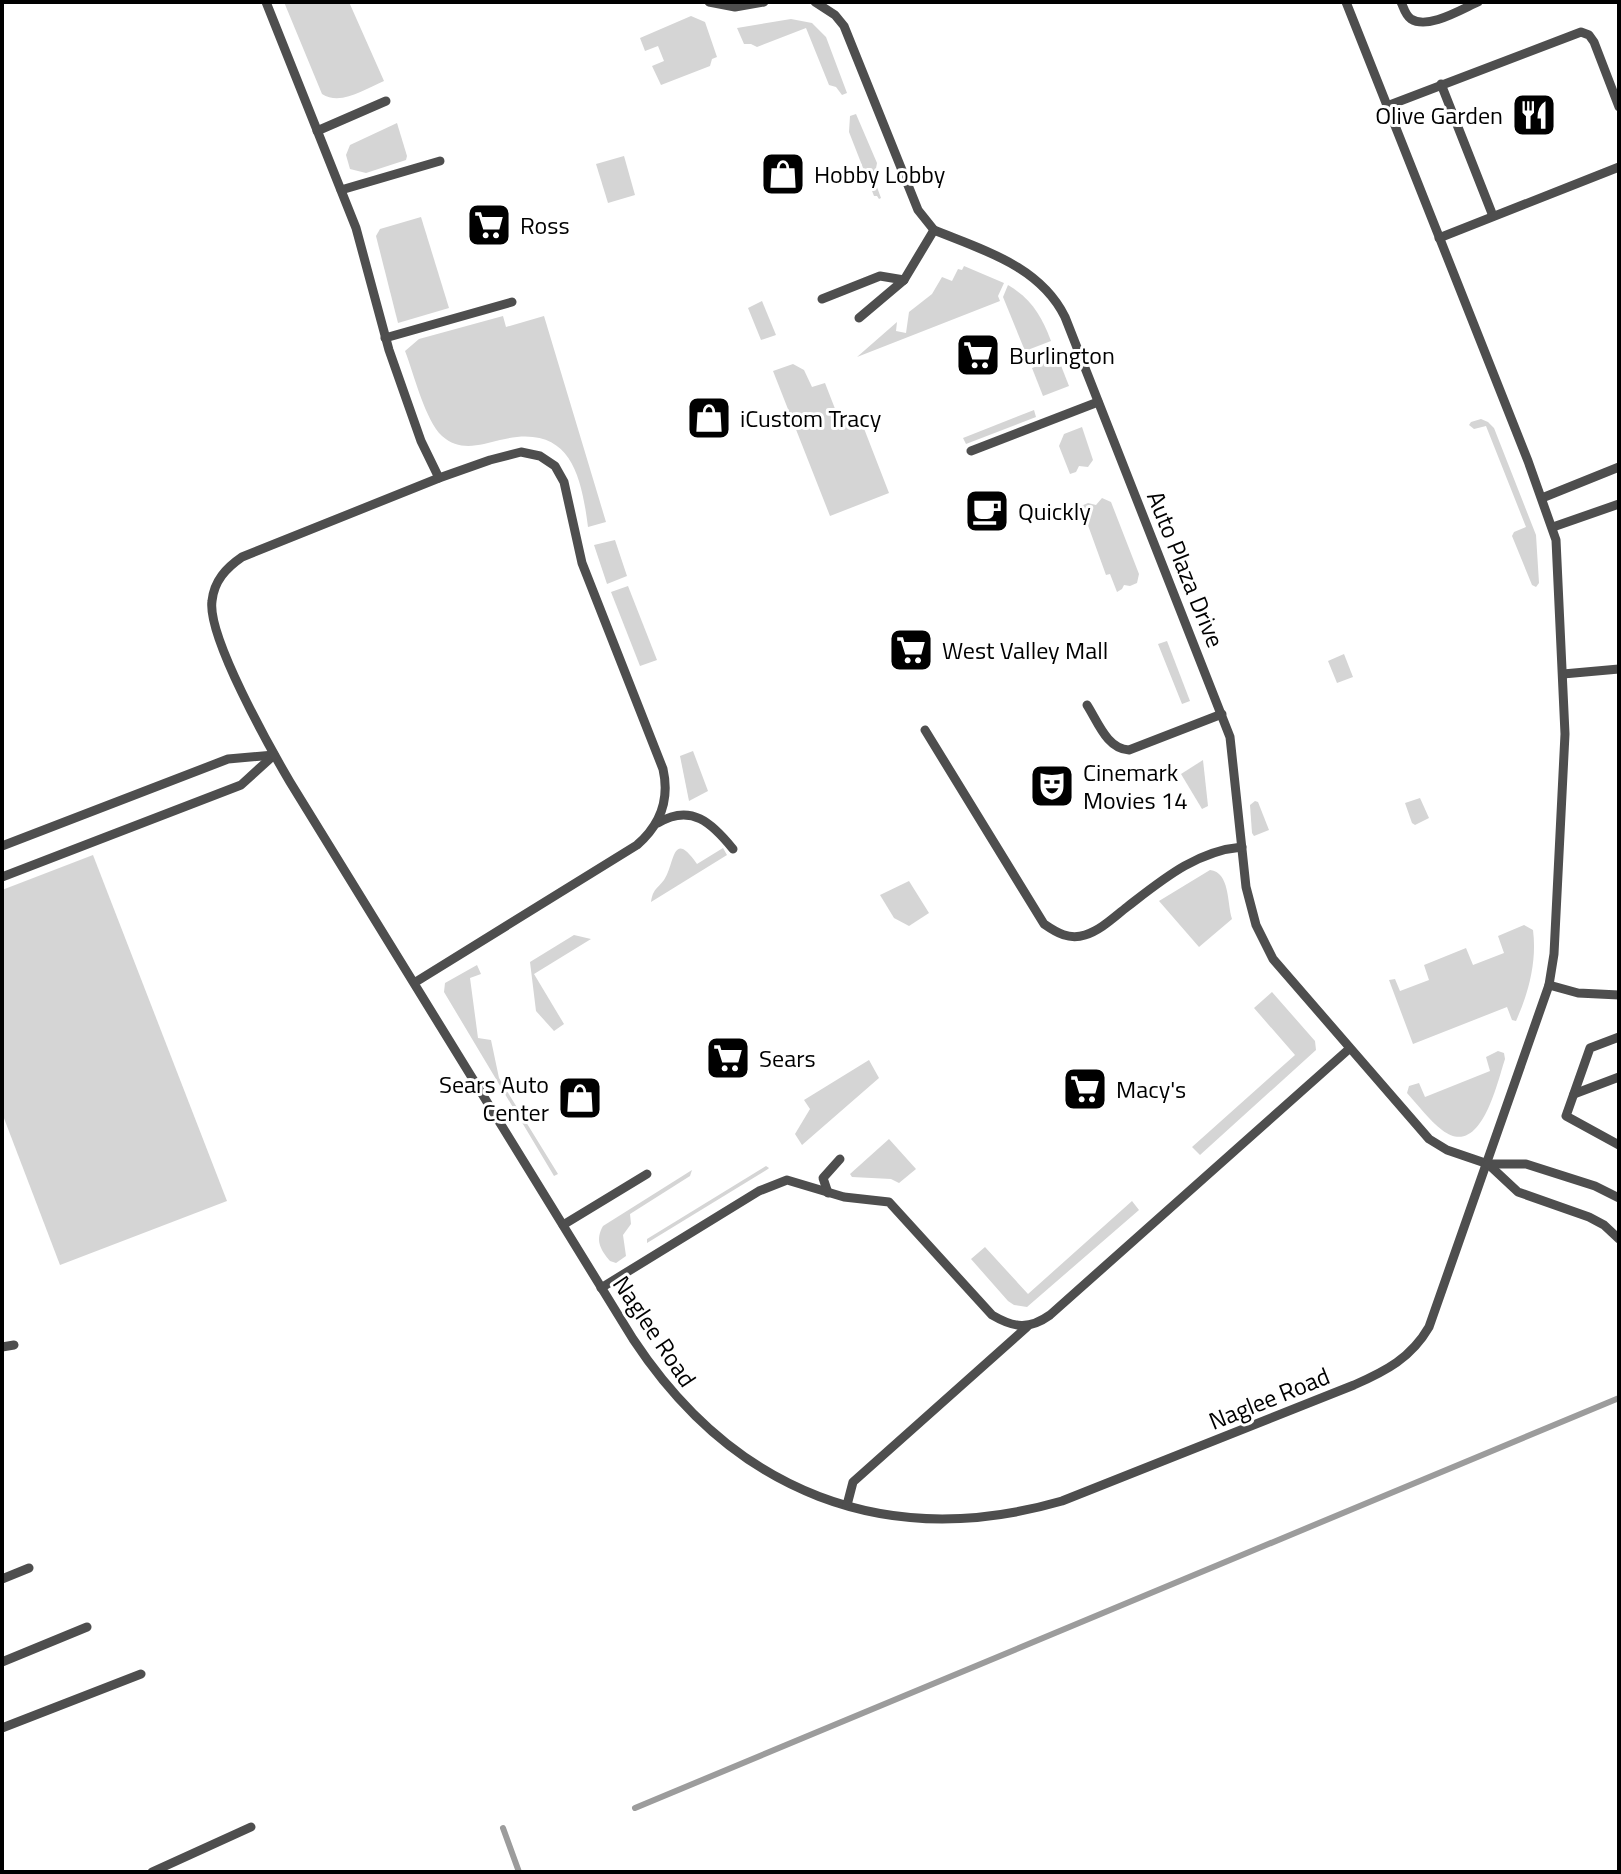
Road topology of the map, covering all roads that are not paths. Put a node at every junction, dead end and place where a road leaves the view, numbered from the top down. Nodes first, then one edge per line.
1 (266, 2) edge
2 (709, 2) edge
3 (764, 2) edge
4 (815, 2) edge
5 (1401, 2) edge
6 (1478, 2) edge
7 (1350, 3) edge
8 (1441, 84) junction
9 (386, 101) dead end
10 (1387, 106) junction
11 (1619, 107) edge
12 (317, 131) junction
13 (440, 161) dead end
14 (1619, 167) edge
15 (341, 190) junction
16 (1493, 216) junction
17 (934, 230) junction
18 (1439, 238) junction
19 (904, 280) junction
20 (822, 299) dead end
21 (512, 302) dead end
22 (859, 318) dead end
23 (385, 338) junction
24 (1098, 402) junction
25 (971, 451) dead end
26 (1619, 467) edge
27 (439, 478) junction
28 (1542, 498) junction
29 (1619, 504) edge
30 (1553, 527) junction
31 (1619, 669) edge
32 (1563, 674) junction
33 (1087, 705) dead end
34 (1222, 714) junction
35 (925, 730) dead end
36 (274, 755) junction
37 (658, 823) junction
38 (2, 846) edge
39 (1242, 847) junction
40 (733, 849) dead end
41 (2, 877) edge
42 (414, 983) junction
43 (1549, 985) junction
44 (1619, 995) edge
45 (1619, 1037) edge
46 (1349, 1049) junction
47 (1619, 1077) edge
48 (1574, 1094) junction
49 (1619, 1145) edge
50 (840, 1159) dead end
51 (1488, 1164) junction
52 (647, 1174) dead end
53 (828, 1193) junction
54 (1619, 1198) edge
55 (563, 1225) junction
56 (1619, 1239) edge
57 (601, 1288) junction
58 (1027, 1327) junction
59 (14, 1345) dead end
60 (2, 1347) edge
61 (847, 1505) junction
62 (29, 1568) dead end
63 (2, 1579) edge
64 (87, 1627) dead end
65 (2, 1662) edge
66 (141, 1674) dead end
67 (2, 1728) edge
68 (251, 1827) dead end
69 (152, 1872) edge

1 - 12 lane
2 - 3 lane
4 - 17 lane
5 - 6 lane
7 - 10 lane, Naglee Road
8 - 10 lane
8 - 11 lane
8 - 16 lane
9 - 12 lane
10 - 18 lane, Naglee Road
12 - 15 lane
13 - 15 lane
14 - 16 lane
15 - 23 lane
16 - 18 lane
17 - 19 lane
17 - 24 lane, Auto Plaza Drive
18 - 28 lane, Naglee Road
19 - 20 lane
19 - 22 lane
21 - 23 lane
23 - 27 lane
24 - 25 lane
24 - 34 lane, Auto Plaza Drive
26 - 28 lane
27 - 36 lane, Naglee Road
27 - 37 lane, Naglee Road
28 - 30 lane, Naglee Road
29 - 30 lane
30 - 32 lane, Naglee Road
31 - 32 lane
32 - 43 lane, Naglee Road
33 - 34 lane
34 - 39 lane, Auto Plaza Drive
35 - 39 lane
36 - 38 lane
36 - 41 lane
36 - 42 lane, Naglee Road
37 - 40 lane
37 - 42 lane
39 - 46 lane, Auto Plaza Drive
42 - 55 lane, Naglee Road
43 - 44 lane
43 - 51 lane, Naglee Road
45 - 48 lane
46 - 51 lane, Auto Plaza Drive
46 - 58 lane
47 - 48 lane
48 - 49 lane
50 - 53 lane
51 - 54 lane, Auto Plaza Drive
51 - 56 lane, Auto Plaza Drive
51 - 61 lane, Naglee Road
52 - 55 lane
53 - 57 lane
53 - 58 lane
55 - 57 lane, Naglee Road
57 - 61 lane, Naglee Road
58 - 61 lane
59 - 60 lane
62 - 63 lane
64 - 65 lane
66 - 67 lane
68 - 69 lane

